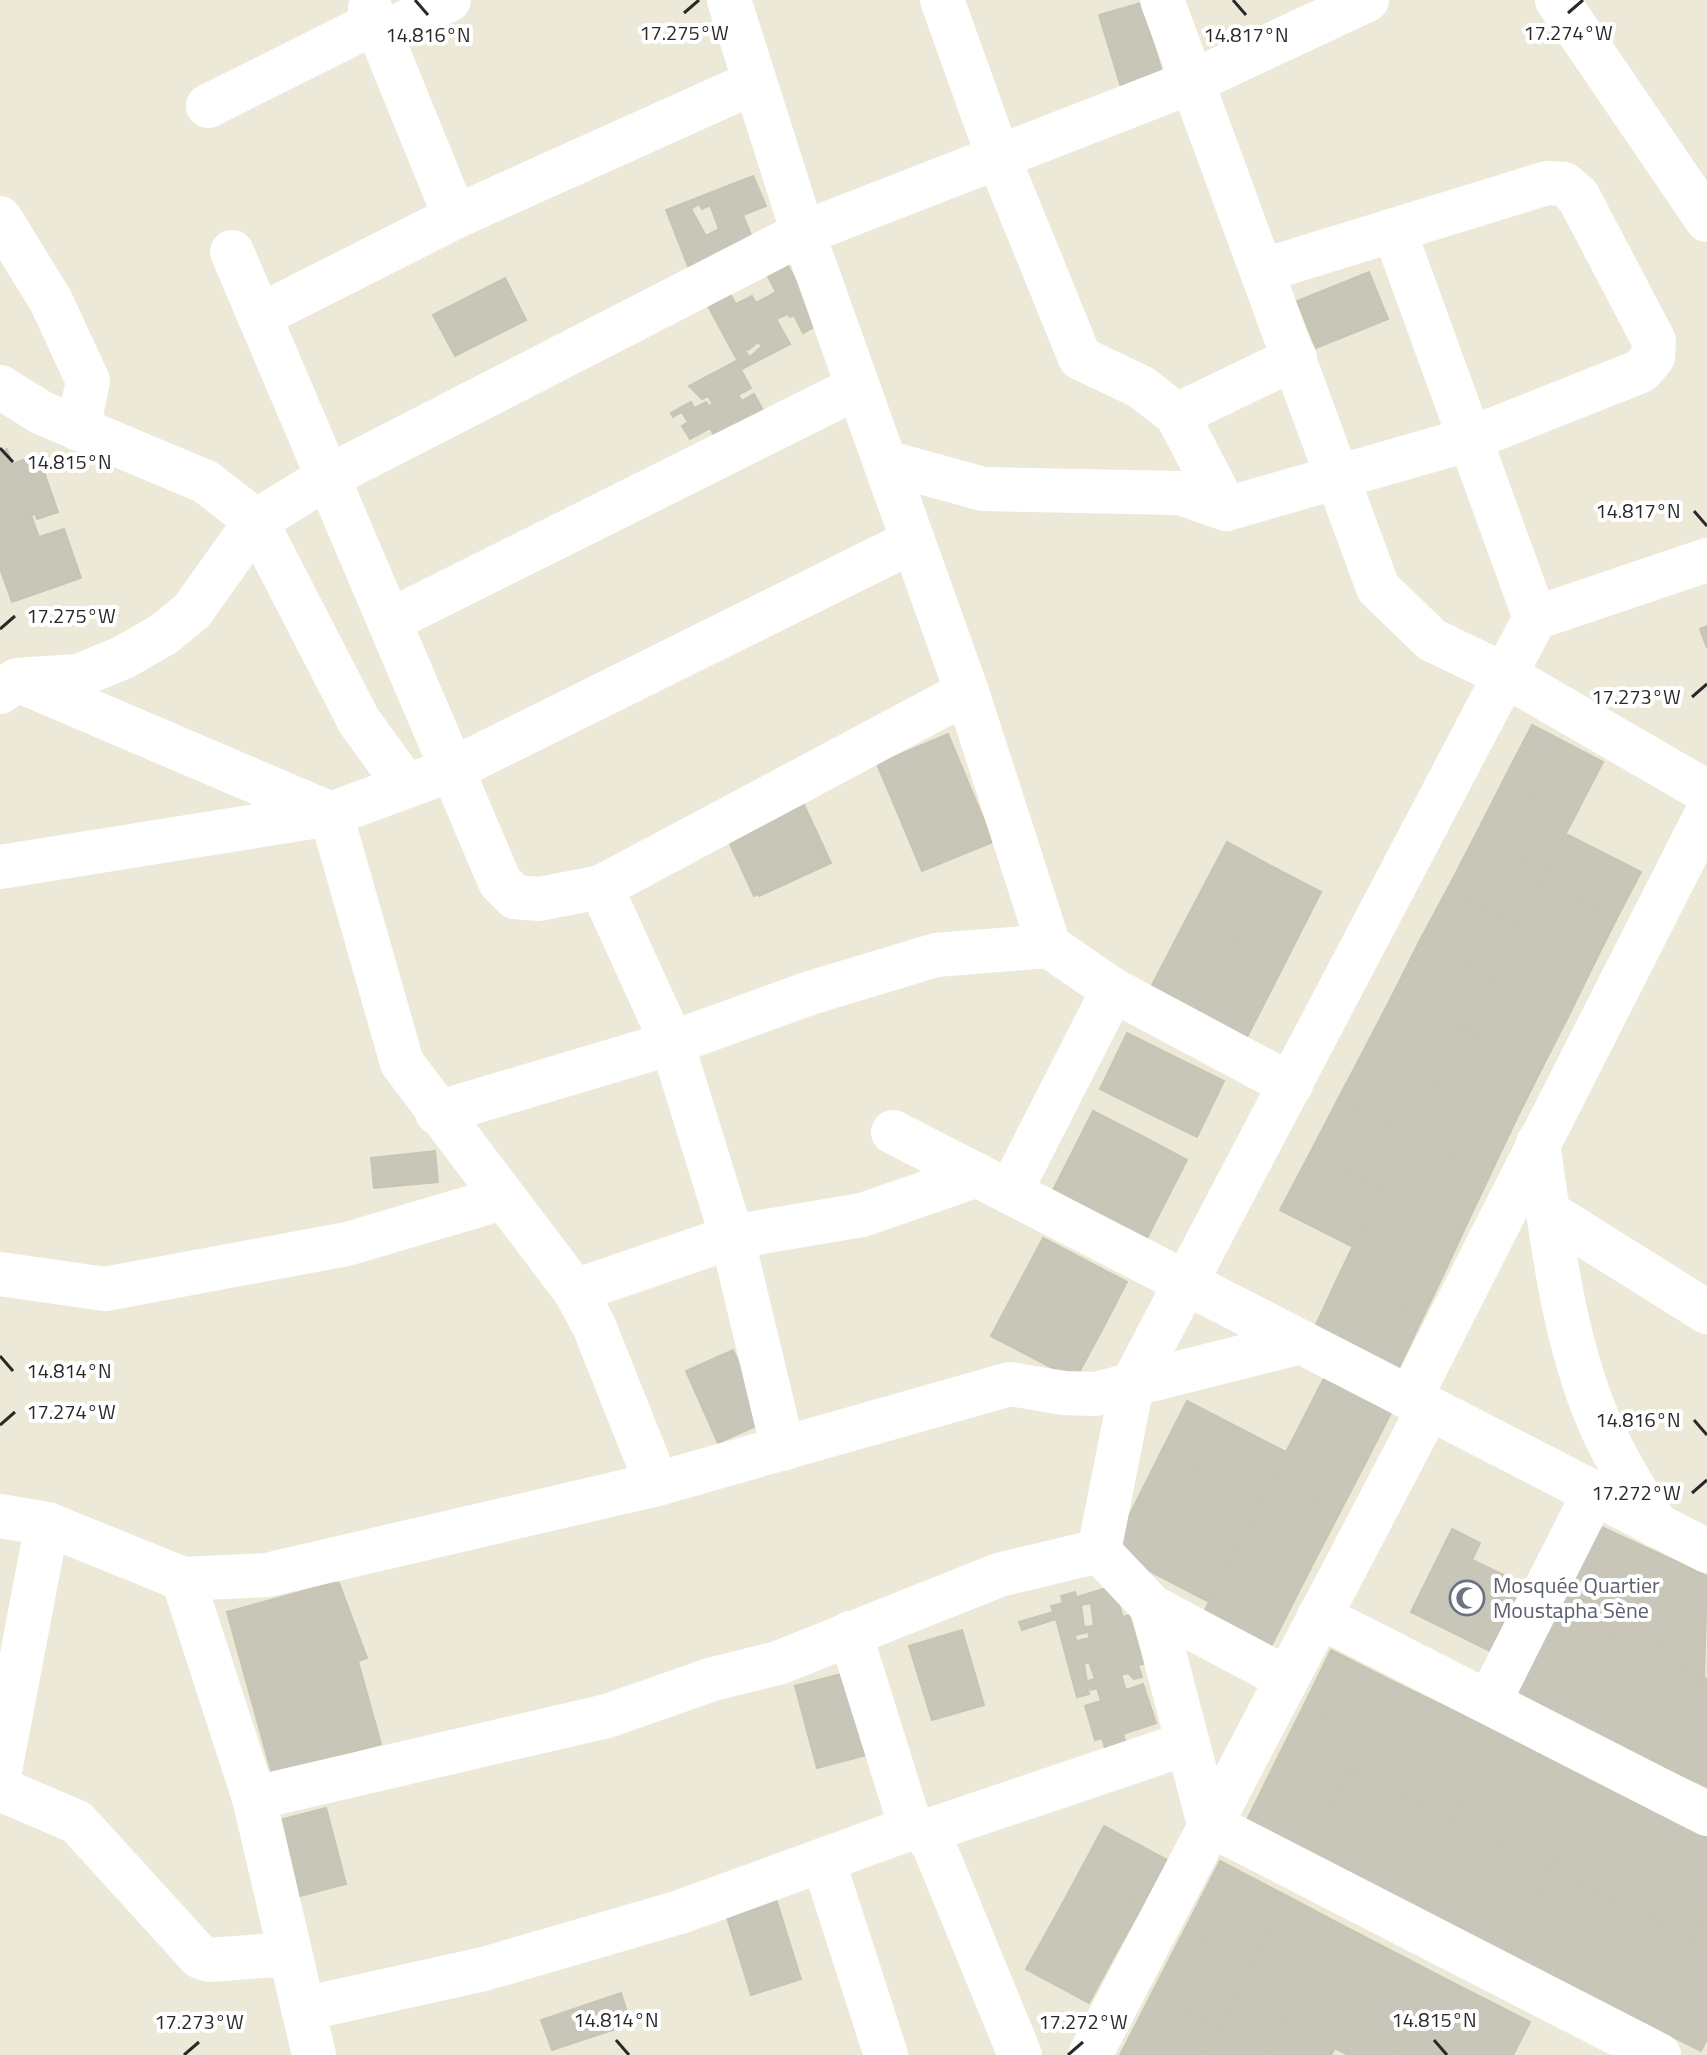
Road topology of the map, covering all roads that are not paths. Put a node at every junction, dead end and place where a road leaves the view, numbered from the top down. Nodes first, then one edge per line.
1 (449, 0) edge
2 (729, 0) edge
3 (942, 0) edge
4 (1162, 0) edge
5 (1367, 0) edge
6 (1557, 0) edge
7 (375, 19) edge
8 (1194, 81) junction
9 (755, 82) junction
10 (208, 106) dead end
11 (999, 159) junction
12 (455, 217) junction
13 (0, 218) edge
14 (1707, 220) edge
15 (1394, 230) junction
16 (803, 233) junction
17 (232, 252) dead end
18 (1264, 270) junction
19 (259, 316) junction
20 (1295, 358) junction
21 (0, 387) edge
22 (858, 387) junction
23 (1177, 415) junction
24 (78, 429) junction
25 (1467, 440) junction
26 (885, 462) junction
27 (328, 477) junction
28 (1338, 478) junction
29 (1226, 509) junction
30 (256, 521) junction
31 (913, 541) junction
32 (1707, 560) edge
33 (1535, 618) junction
34 (389, 621) junction
35 (1505, 675) junction
36 (6, 680) edge
37 (967, 692) junction
38 (453, 769) junction
39 (406, 786) junction
40 (1707, 792) edge
41 (1707, 813) edge
42 (331, 814) junction
43 (0, 867) edge
44 (601, 887) junction
45 (1049, 946) junction
46 (1113, 990) junction
47 (672, 1043) junction
48 (1291, 1085) junction
49 (437, 1113) junction
50 (893, 1132) dead end
51 (1538, 1143) junction
52 (994, 1184) junction
53 (503, 1198) junction
54 (1549, 1213) junction
55 (732, 1237) junction
56 (0, 1274) edge
57 (1188, 1283) junction
58 (575, 1291) junction
59 (1707, 1312) edge
60 (1301, 1342) junction
61 (1132, 1385) junction
62 (1419, 1403) junction
63 (783, 1449) junction
64 (657, 1484) junction
65 (1594, 1493) junction
66 (0, 1516) edge
67 (47, 1524) junction
68 (1657, 1526) junction
69 (1099, 1551) junction
70 (1707, 1551) edge
71 (183, 1579) junction
72 (1152, 1607) junction
73 (1319, 1616) junction
74 (850, 1633) junction
75 (1286, 1678) junction
76 (8, 1685) edge
77 (1489, 1702) junction
78 (1188, 1743) junction
79 (0, 1771) edge
80 (0, 1789) edge
81 (254, 1798) junction
82 (1707, 1814) edge
83 (1209, 1824) junction
84 (917, 1830) junction
85 (823, 1860) junction
86 (290, 1954) junction
87 (303, 2009) junction
88 (314, 2055) edge
89 (886, 2055) edge
90 (1020, 2055) edge
91 (1090, 2055) edge
92 (1659, 2055) edge

1 - 7 street
2 - 9 street
3 - 11 street
4 - 8 street
5 - 8 street
6 - 14 street
7 - 10 street
7 - 12 street
8 - 11 street
8 - 18 street
9 - 12 street
9 - 16 street
11 - 16 street
11 - 23 street
12 - 19 street
13 - 24 street
15 - 18 street
15 - 25 street
15 - 25 street
16 - 22 street
16 - 27 street
17 - 19 street
18 - 20 street
19 - 27 street
20 - 23 street
20 - 28 street
21 - 24 street
22 - 26 street
22 - 34 street
23 - 29 street
24 - 30 street
25 - 28 street
25 - 33 street
26 - 29 street
26 - 31 street
27 - 30 street
27 - 34 street
28 - 29 street
28 - 35 street
30 - 36 street
30 - 39 street
31 - 37 street
31 - 38 street
32 - 33 street
33 - 35 street
34 - 38 street
35 - 40 street
35 - 48 street
36 - 42 street
37 - 44 street
37 - 45 street
38 - 39 street
38 - 44 street
39 - 42 street
41 - 51 street
42 - 43 street
42 - 49 street
44 - 47 street
45 - 46 street
45 - 47 street
46 - 48 street
46 - 52 street
47 - 49 street
47 - 55 street
48 - 57 street
49 - 53 street
50 - 52 street
51 - 54 street
51 - 62 street
52 - 55 street
52 - 57 street
53 - 56 street
53 - 58 street
54 - 59 street
54 - 68 street
55 - 58 street
55 - 63 street
57 - 60 street
57 - 61 street
58 - 64 street
60 - 61 street
60 - 62 street
61 - 63 street
61 - 69 street
62 - 65 street
62 - 73 street
63 - 64 street
64 - 71 street
65 - 68 street
65 - 77 street
66 - 67 street
67 - 71 street
67 - 76 street
68 - 70 street
69 - 72 street
69 - 74 street
71 - 81 street
72 - 75 street
72 - 78 street
73 - 75 street
73 - 77 street
74 - 81 street
74 - 84 street
75 - 83 street
76 - 79 street
77 - 82 street
78 - 83 street
78 - 84 street
80 - 86 street
81 - 86 street
83 - 91 street
83 - 92 street
84 - 85 street
84 - 90 street
85 - 87 street
85 - 89 street
86 - 87 street
87 - 88 street

